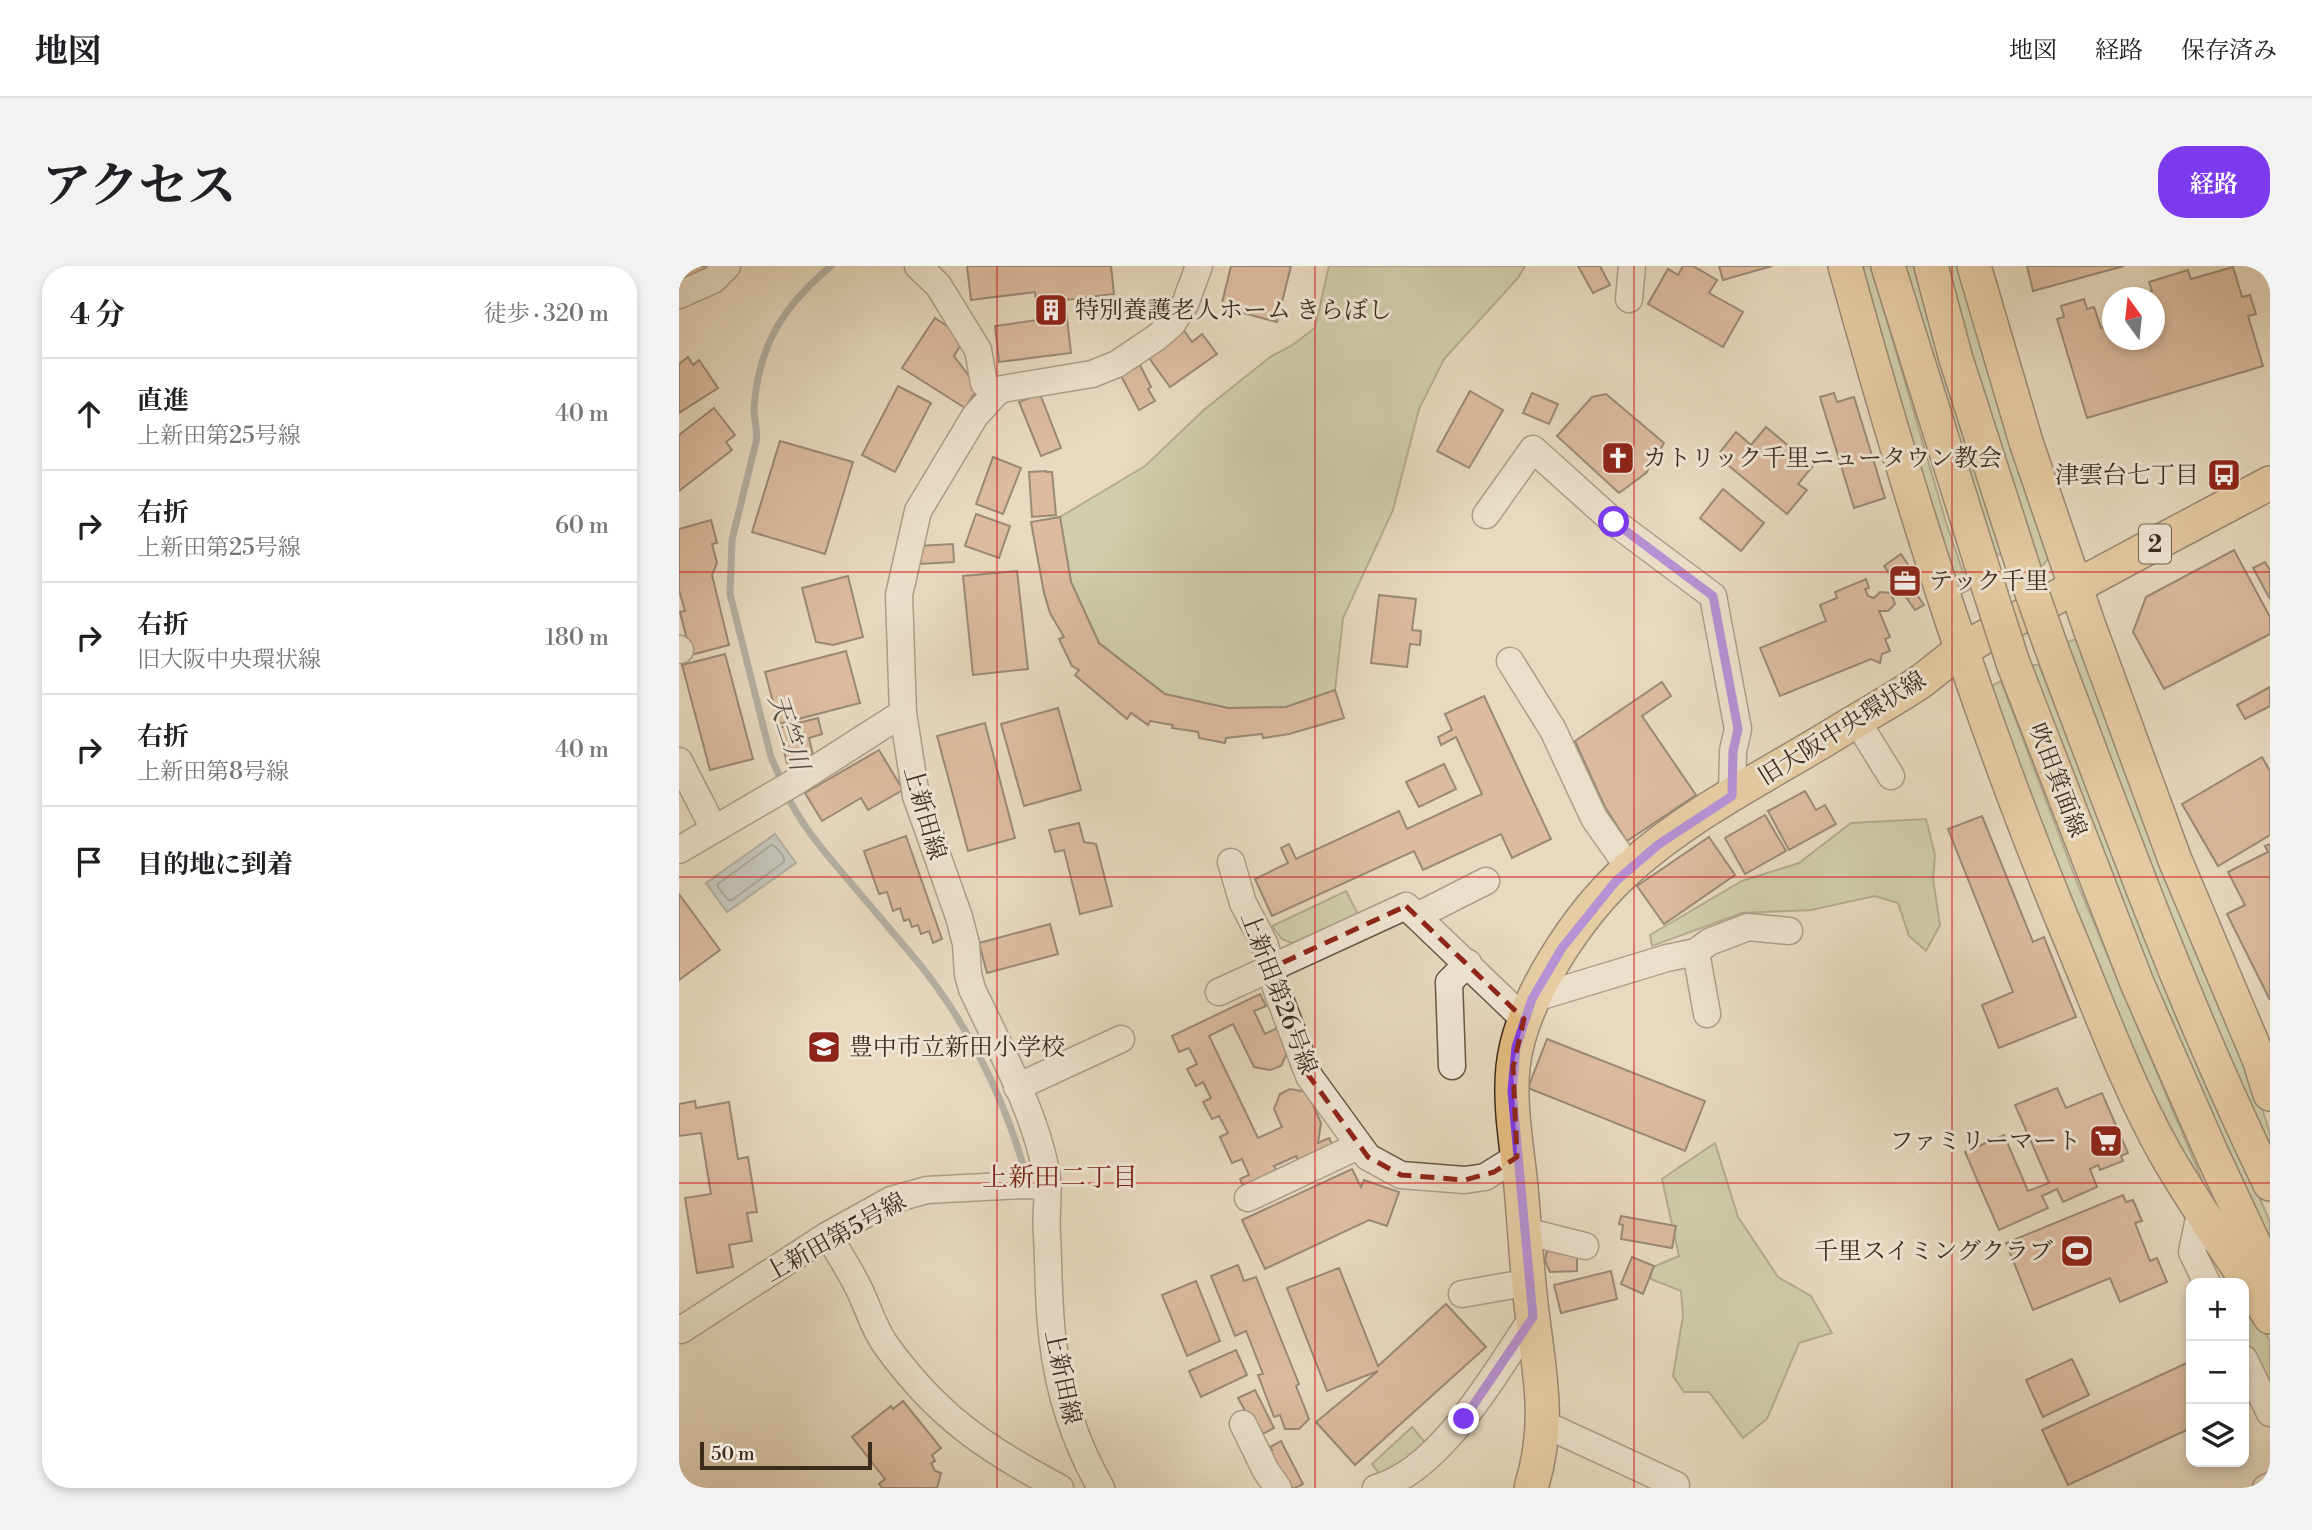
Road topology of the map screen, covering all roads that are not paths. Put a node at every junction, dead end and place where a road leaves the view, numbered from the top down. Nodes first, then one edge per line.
1 (727, 266) edge
2 (918, 266) edge
3 (1199, 266) edge
4 (1632, 266) edge
5 (1845, 266) edge
6 (1888, 266) edge
7 (1931, 266) edge
8 (1974, 266) edge
9 (679, 295) edge
10 (1629, 299) dead end
11 (995, 394) junction
12 (2270, 483) edge
13 (1486, 515) dead end
14 (2076, 587) junction
15 (1961, 651) junction
16 (1510, 661) dead end
17 (903, 713) junction
18 (1857, 721) junction
19 (679, 761) edge
20 (1891, 776) dead end
21 (1732, 796) junction
22 (692, 835) edge
23 (1231, 862) dead end
24 (1629, 868) junction
25 (1486, 881) dead end
26 (1417, 916) junction
27 (1789, 931) dead end
28 (1696, 952) junction
29 (1468, 963) junction
30 (1271, 968) junction
31 (1219, 992) dead end
32 (1528, 1009) junction
33 (1707, 1014) dead end
34 (1121, 1039) dead end
35 (1452, 1066) dead end
36 (1017, 1087) junction
37 (2270, 1094) edge
38 (1358, 1146) junction
39 (1517, 1157) junction
40 (2270, 1184) edge
41 (1048, 1186) junction
42 (1248, 1198) dead end
43 (2201, 1209) junction
44 (1525, 1231) junction
45 (828, 1235) junction
46 (1585, 1247) dead end
47 (2205, 1278) edge
48 (2270, 1278) edge
49 (1531, 1282) junction
50 (1462, 1294) dead end
51 (1533, 1317) junction
52 (2270, 1317) edge
53 (680, 1330) edge
54 (2249, 1369) edge
55 (2270, 1413) edge
56 (1243, 1424) dead end
57 (1544, 1424) junction
58 (1676, 1485) dead end
59 (1090, 1486) edge
60 (1060, 1488) edge
61 (1278, 1488) edge
62 (1376, 1488) edge
63 (1531, 1488) edge

1 - 9 street
2 - 11 street
3 - 11 street
4 - 10 street
5 - 15 main road
6 - 48 main road, 吹田箕面線, bridge
7 - 40 main road, 吹田箕面線, bridge
8 - 14 main road
11 - 17 street, 上新田線
12 - 14 main road, 旧大阪中央環状線 / 2
13 - 21 street
14 - 15 main road, 旧大阪中央環状線 / 2
14 - 37 main road
15 - 18 main road, 旧大阪中央環状線 / 2
15 - 43 main road
16 - 24 street
17 - 22 street
17 - 36 street, 上新田線
18 - 20 street
18 - 21 main road, 旧大阪中央環状線 / 2
19 - 22 street
21 - 24 main road, 旧大阪中央環状線 / 2
23 - 30 street, 上新田第26号線
24 - 32 main road, 旧大阪中央環状線 / 2
25 - 26 street
26 - 29 street
26 - 30 street
27 - 28 street
28 - 32 street
28 - 33 street
29 - 32 street
29 - 35 street
30 - 31 street
30 - 38 street, 上新田第26号線
32 - 39 main road, 旧大阪中央環状線 / 2
34 - 36 street
36 - 41 street, 上新田線
38 - 39 street, 上新田第26号線
38 - 42 street
39 - 44 main road, 旧大阪中央環状線 / 2
41 - 45 street, 上新田第5号線
41 - 59 street, 上新田線
43 - 47 street
43 - 52 main road
44 - 46 street
44 - 49 main road, 旧大阪中央環状線 / 2
45 - 53 street, 上新田第5号線
45 - 60 street
49 - 50 street
49 - 51 main road, 旧大阪中央環状線 / 2
51 - 57 main road, 旧大阪中央環状線 / 2
51 - 62 street
54 - 55 street
56 - 61 street
57 - 58 street
57 - 63 main road, 旧大阪中央環状線 / 2

